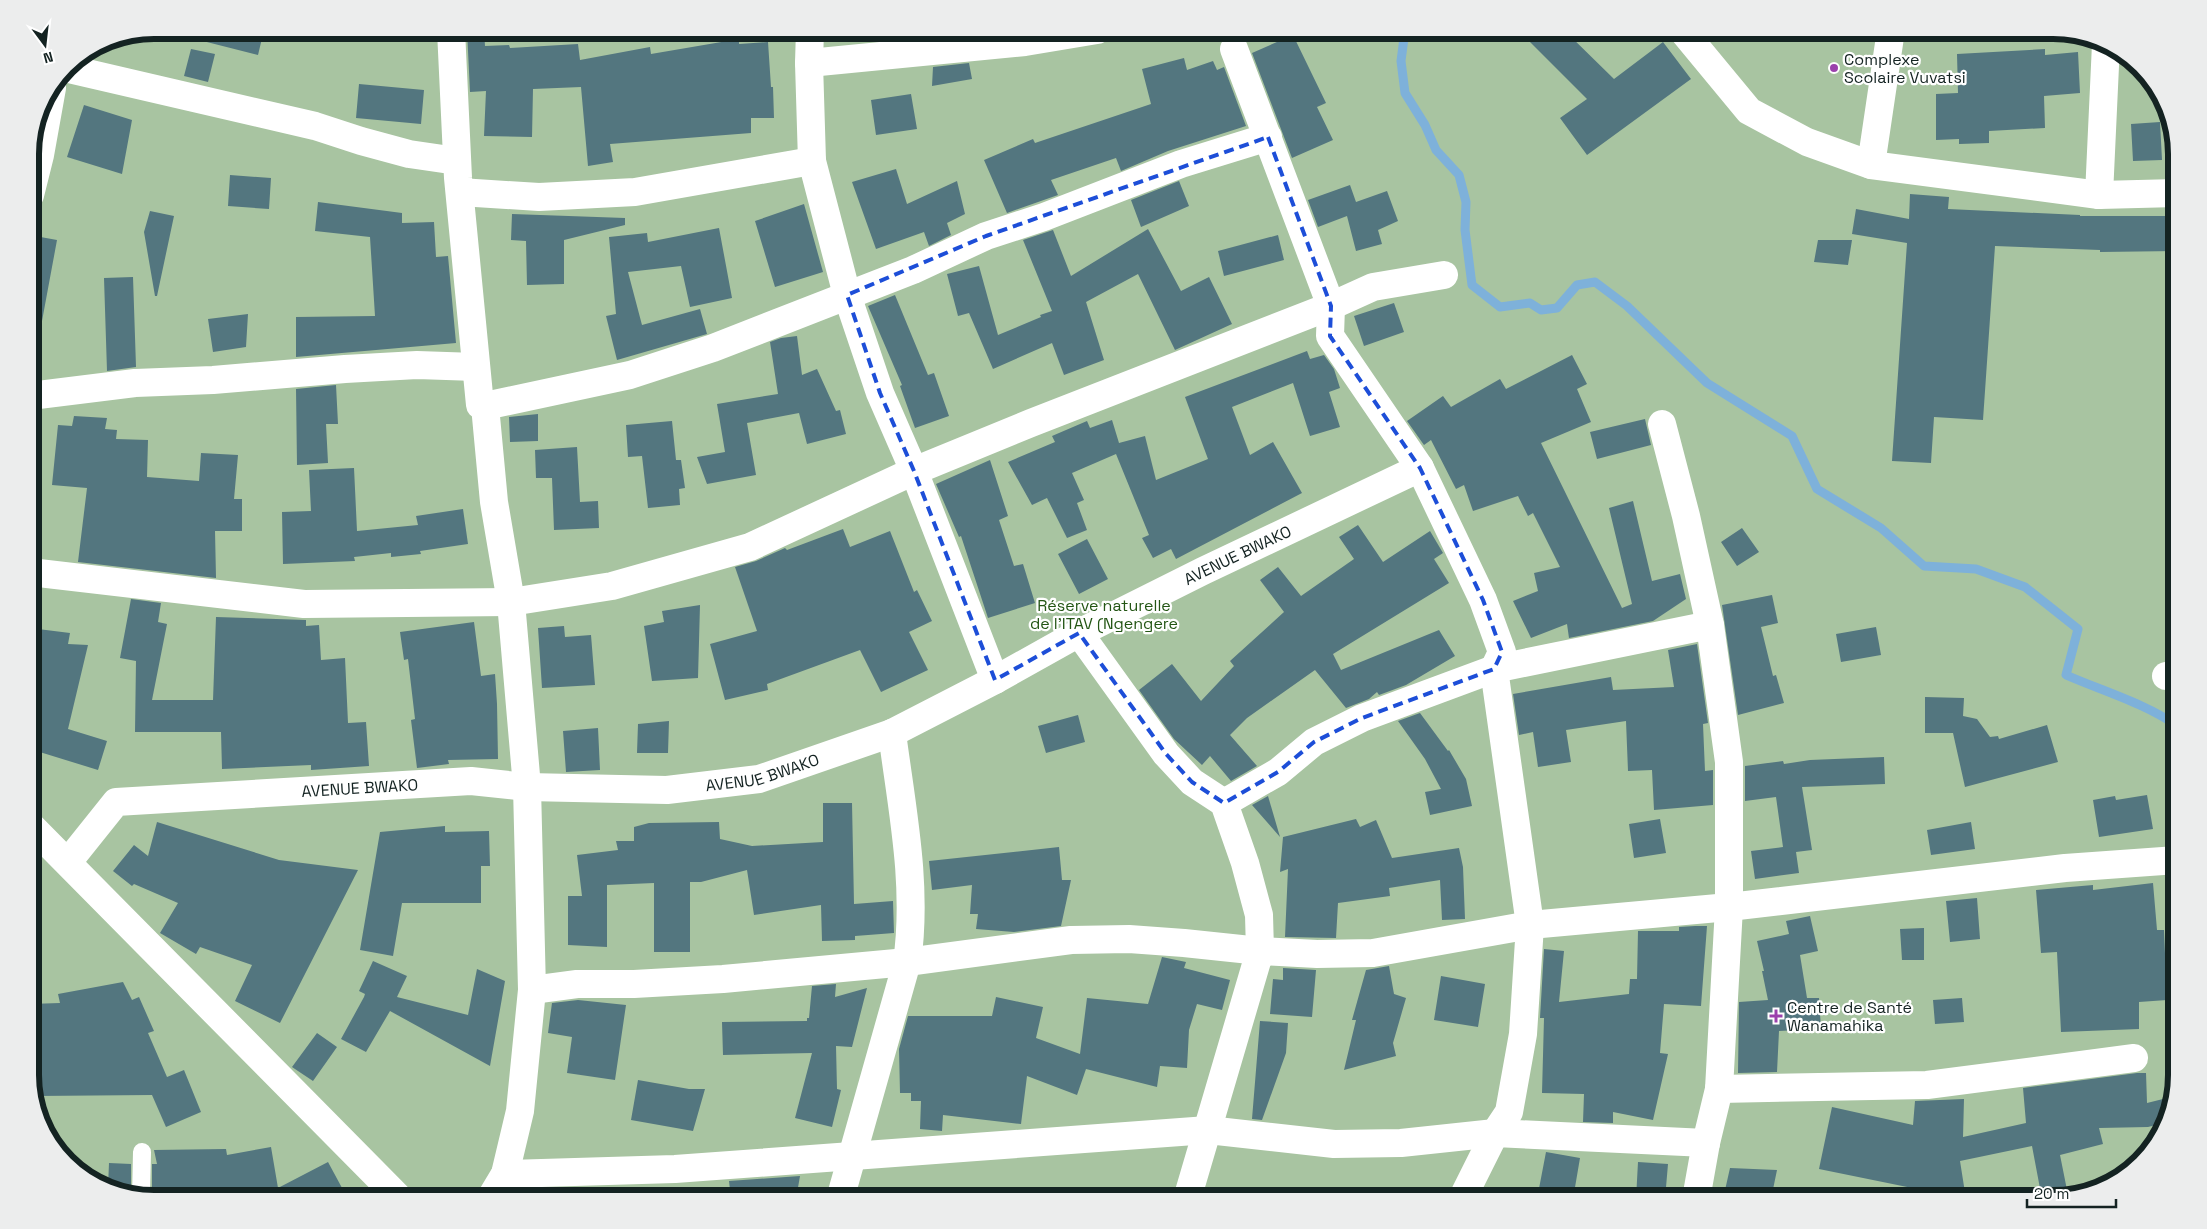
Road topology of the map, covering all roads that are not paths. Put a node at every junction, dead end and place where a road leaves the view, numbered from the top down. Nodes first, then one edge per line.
1 (451, 39) edge
2 (810, 39) edge
3 (1043, 39) edge
4 (1689, 39) edge
5 (1890, 39) edge
6 (1234, 50) dead end
7 (2106, 52) edge
8 (809, 63) junction
9 (74, 70) edge
10 (48, 110) edge
11 (1268, 137) junction
12 (39, 159) edge
13 (457, 161) junction
14 (812, 161) junction
15 (1871, 165) junction
16 (460, 192) junction
17 (2168, 193) edge
18 (2099, 195) junction
19 (1444, 275) dead end
20 (847, 295) junction
21 (1331, 306) junction
22 (476, 367) junction
23 (39, 395) edge
24 (485, 406) junction
25 (1662, 424) dead end
26 (1420, 468) junction
27 (914, 471) junction
28 (39, 573) edge
29 (512, 602) junction
30 (1710, 626) junction
31 (1079, 633) junction
32 (1494, 669) junction
33 (995, 680) junction
34 (892, 733) junction
35 (528, 788) junction
36 (1224, 803) junction
37 (39, 834) edge
38 (2168, 861) edge
39 (68, 862) junction
40 (1729, 907) junction
41 (1530, 925) junction
42 (1260, 952) junction
43 (907, 962) junction
44 (532, 990) junction
45 (2134, 1058) dead end
46 (1719, 1088) junction
47 (1208, 1130) junction
48 (1495, 1132) junction
49 (1706, 1143) junction
50 (142, 1152) dead end
51 (852, 1156) junction
52 (505, 1174) junction
53 (141, 1189) edge
54 (391, 1190) edge
55 (495, 1190) edge
56 (843, 1190) edge
57 (1190, 1190) edge
58 (1466, 1190) edge
59 (1698, 1190) edge

1 - 13 street
2 - 8 street
3 - 8 street
4 - 15 street
5 - 15 street
6 - 11 street
7 - 18 street
8 - 14 street
9 - 13 street
10 - 12 street
11 - 20 street
11 - 21 street
13 - 16 street
14 - 16 street
14 - 20 street
15 - 18 street
16 - 22 street
17 - 18 street
19 - 21 street
20 - 24 street
20 - 27 street
21 - 26 street
21 - 27 street
22 - 23 street
22 - 24 street
24 - 29 street
25 - 30 street
26 - 31 street, AVENUE BWAKO
26 - 32 street
27 - 29 street
27 - 33 street
28 - 29 street
29 - 35 street
30 - 32 street
30 - 40 street
31 - 33 street, AVENUE BWAKO
31 - 36 street
32 - 36 street
32 - 41 street
33 - 34 street, AVENUE BWAKO
34 - 35 street, AVENUE BWAKO
34 - 43 street
35 - 39 street, AVENUE BWAKO
35 - 44 street
36 - 42 street
37 - 39 street
38 - 40 street
39 - 54 street
40 - 41 street
40 - 46 street
41 - 42 street
41 - 48 street
42 - 43 street
42 - 47 street
43 - 44 street
43 - 51 street
44 - 52 street
45 - 46 street
46 - 49 street
47 - 48 street
47 - 51 street
47 - 57 street
48 - 49 street
48 - 58 street
49 - 59 street
50 - 53 lane
51 - 52 street
51 - 56 street
52 - 55 street

